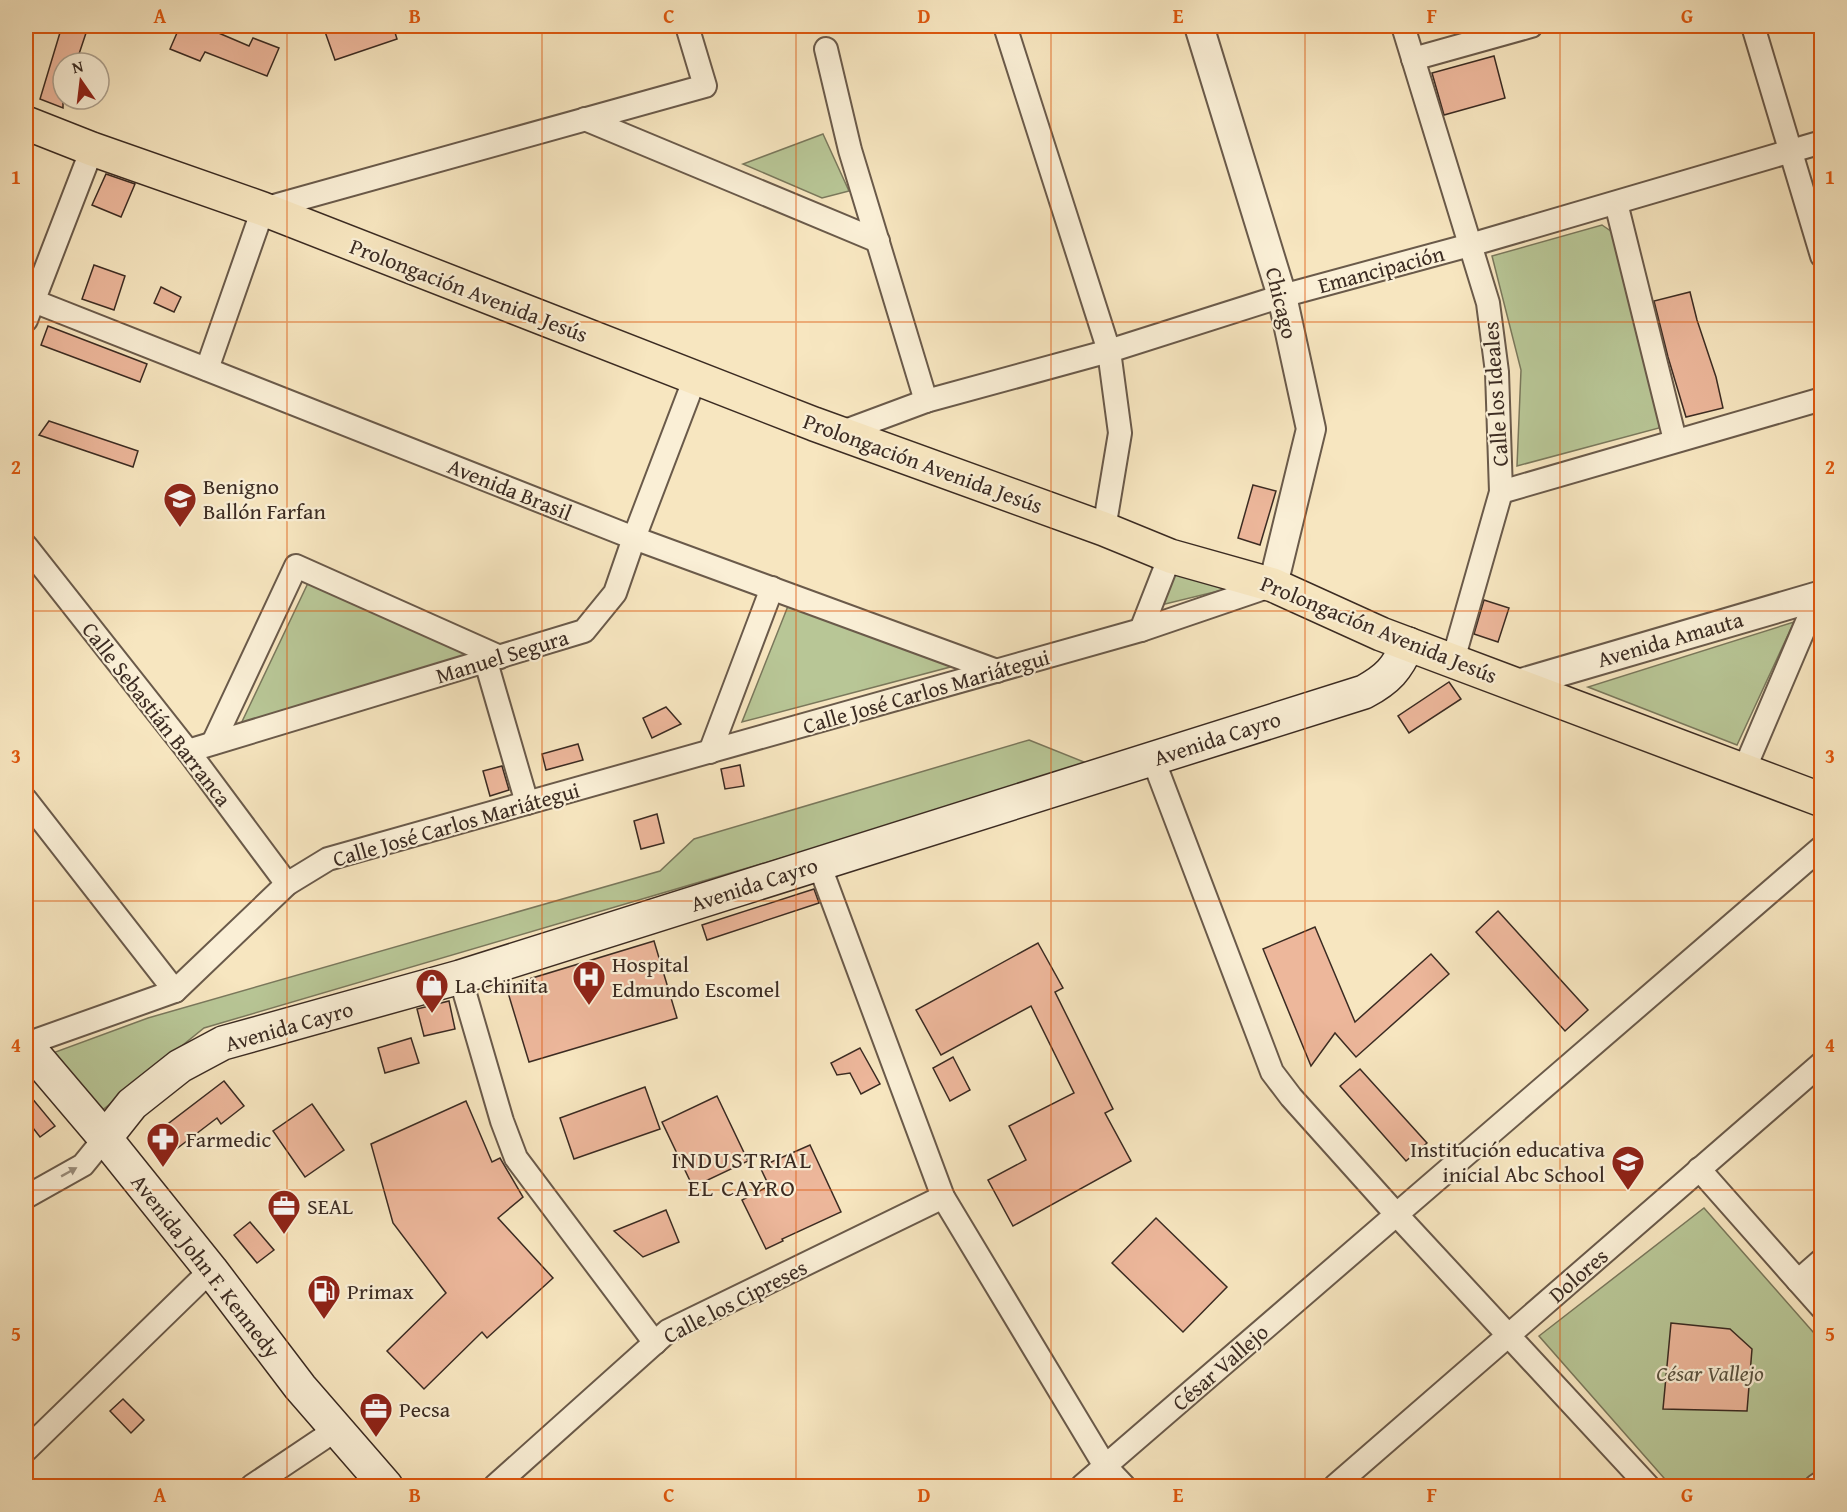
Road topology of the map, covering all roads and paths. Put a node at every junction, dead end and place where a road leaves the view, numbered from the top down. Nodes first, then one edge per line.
1 (687, 26) edge
2 (1005, 26) edge
3 (1199, 26) edge
4 (1403, 26) edge
5 (1531, 26) edge
6 (1753, 26) edge
7 (826, 49) dead end
8 (1413, 60) junction
9 (585, 119) junction
10 (26, 123) edge
11 (1821, 142) edge
12 (92, 149) junction
13 (1790, 151) junction
14 (1616, 203) junction
15 (263, 209) junction
16 (878, 241) junction
17 (1470, 245) junction
18 (1821, 256) edge
19 (1282, 296) junction
20 (28, 306) edge
21 (1110, 351) junction
22 (207, 369) junction
23 (695, 378) junction
24 (1821, 399) edge
25 (926, 401) junction
26 (840, 433) junction
27 (1675, 441) junction
28 (1501, 492) junction
29 (1104, 529) junction
30 (634, 538) junction
31 (26, 546) edge
32 (1170, 556) junction
33 (1273, 585) junction
34 (772, 588) junction
35 (1820, 596) edge
36 (1142, 630) junction
37 (1408, 644) junction
38 (493, 659) junction
39 (1454, 660) junction
40 (998, 671) junction
41 (1518, 684) junction
42 (213, 743) junction
43 (188, 750) junction
44 (710, 752) junction
45 (1153, 759) junction
46 (1744, 770) junction
47 (26, 800) edge
48 (1821, 800) edge
49 (527, 802) junction
50 (1821, 847) edge
51 (819, 864) junction
52 (287, 884) junction
53 (460, 976) junction
54 (175, 991) junction
55 (26, 1044) edge
56 (1821, 1063) edge
57 (105, 1138) junction
58 (1699, 1170) junction
59 (26, 1197) edge
60 (943, 1197) junction
61 (1396, 1214) junction
62 (1821, 1260) edge
63 (211, 1270) junction
64 (1798, 1281) junction
65 (1821, 1308) edge
66 (1509, 1335) junction
67 (655, 1342) junction
68 (337, 1429) junction
69 (26, 1450) edge
70 (1105, 1466) junction
71 (1821, 1482) edge
72 (252, 1486) edge
73 (386, 1486) edge
74 (495, 1486) edge
75 (1082, 1486) edge
76 (1124, 1486) edge
77 (1335, 1486) edge
78 (1648, 1486) edge
79 (1816, 1486) edge

1 - 9 street
2 - 21 street
3 - 19 street, Chicago
4 - 8 street, Calle los Ideales
5 - 8 street
6 - 13 street
7 - 16 street
8 - 17 street, Calle los Ideales
9 - 15 street
9 - 16 street
10 - 12 main road, Prolongación Avenida Jesús
11 - 13 street, Emancipación
12 - 15 main road, Prolongación Avenida Jesús
12 - 20 street
13 - 14 street, Emancipación
13 - 18 street
14 - 17 street, Emancipación
14 - 27 street
15 - 22 street
15 - 23 main road, Prolongación Avenida Jesús
16 - 25 street
17 - 19 street, Emancipación
17 - 28 street, Calle los Ideales
19 - 21 street, Emancipación
19 - 33 street, Chicago
20 - 22 street, Avenida Brasil
21 - 25 street, Emancipación
21 - 29 street
22 - 30 street, Avenida Brasil
23 - 26 main road, Prolongación Avenida Jesús
23 - 30 street, Manuel Segura
24 - 27 street
25 - 26 street, Emancipación
26 - 29 main road, Prolongación Avenida Jesús
27 - 28 street
28 - 39 street, Calle los Ideales
29 - 32 main road, Prolongación Avenida Jesús
30 - 34 street, Avenida Brasil
30 - 38 street, Manuel Segura
31 - 43 street, Calle Sebastián Barranca
32 - 33 main road, Prolongación Avenida Jesús
32 - 36 street
33 - 36 street, Calle José Carlos Mariátegui
33 - 37 main road, Prolongación Avenida Jesús
34 - 40 street, Avenida Brasil
34 - 44 street
35 - 41 street, Avenida Amauta
35 - 46 street
36 - 40 street, Calle José Carlos Mariátegui
37 - 39 main road, Prolongación Avenida Jesús
37 - 45 main road, Avenida Cayro
38 - 42 street, Manuel Segura
38 - 42 street
38 - 49 street
39 - 41 main road, Prolongación Avenida Jesús
40 - 44 street, Calle José Carlos Mariátegui
41 - 46 main road, Prolongación Avenida Jesús
42 - 43 street, Manuel Segura
43 - 52 street, Calle Sebastián Barranca
44 - 49 street, Calle José Carlos Mariátegui
45 - 51 main road, Avenida Cayro
45 - 61 street
46 - 48 main road, Prolongación Avenida Jesús
47 - 54 street
49 - 52 street, Calle José Carlos Mariátegui
50 - 61 street, César Vallejo
51 - 53 main road, Avenida Cayro
51 - 60 street
52 - 54 street, Calle José Carlos Mariátegui
53 - 57 main road, Avenida Cayro
53 - 67 street
54 - 55 street
55 - 57 main road, Avenida John F. Kennedy
56 - 58 street, Dolores
59 -> 57 street
57 - 63 main road, Avenida John F. Kennedy
58 - 64 street
58 - 66 street, Dolores
60 - 67 street, Calle los Cipreses
60 - 70 street
61 - 66 street
61 - 70 street, César Vallejo
62 - 64 street
63 - 68 main road, Avenida John F. Kennedy
63 - 69 street
64 - 65 street
66 - 77 street, Dolores
66 - 78 street
67 - 74 street, Calle los Cipreses
68 - 72 street
68 - 73 main road, Avenida John F. Kennedy
70 - 75 street, César Vallejo
70 - 76 street
71 - 79 street

